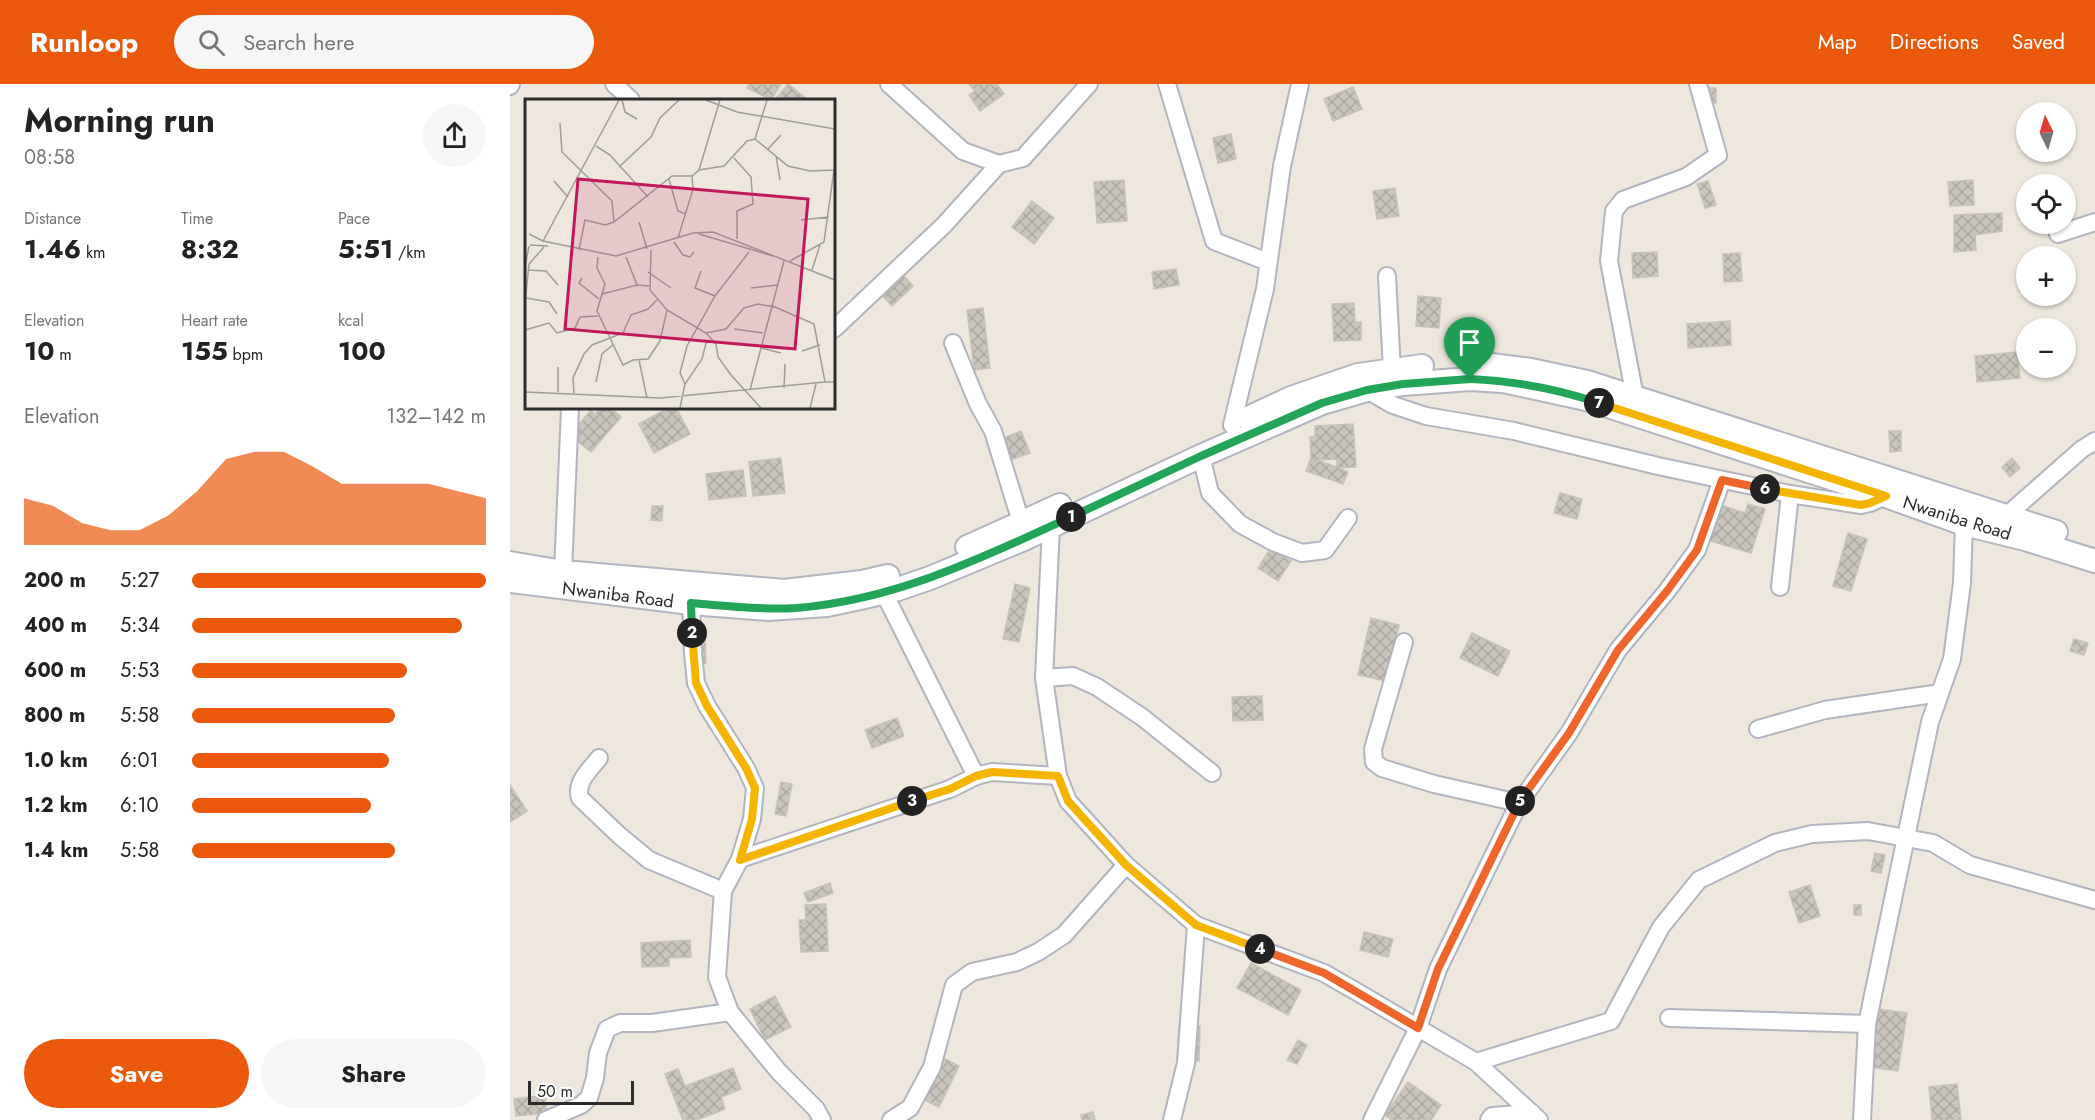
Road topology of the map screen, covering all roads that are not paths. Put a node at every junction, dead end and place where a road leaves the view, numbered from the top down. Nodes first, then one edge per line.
1 (615, 84) edge
2 (889, 84) edge
3 (1089, 84) edge
4 (1167, 84) edge
5 (1300, 84) edge
6 (1698, 84) edge
7 (630, 99) edge
8 (999, 164) junction
9 (2095, 222) edge
10 (2076, 228) edge
11 (1268, 262) junction
12 (1387, 276) dead end
13 (836, 327) edge
14 (953, 343) dead end
15 (1392, 370) junction
16 (1367, 390) junction
17 (1635, 397) junction
18 (570, 410) edge
19 (1232, 426) junction
20 (2095, 441) edge
21 (1201, 456) junction
22 (1722, 480) junction
23 (1790, 494) junction
24 (1886, 496) junction
25 (2006, 516) junction
26 (1348, 518) dead end
27 (1021, 522) junction
28 (1965, 524) junction
29 (1051, 526) junction
30 (2095, 545) edge
31 (2095, 561) edge
32 (510, 563) edge
33 (563, 572) junction
34 (510, 581) edge
35 (1780, 587) dead end
36 (884, 593) junction
37 (691, 603) junction
38 (1404, 642) dead end
39 (1044, 678) junction
40 (1940, 693) junction
41 (1758, 729) dead end
42 (599, 758) dead end
43 (1212, 773) dead end
44 (976, 776) junction
45 (1058, 776) junction
46 (1519, 803) junction
47 (1907, 837) junction
48 (740, 860) junction
49 (1126, 865) junction
50 (723, 891) junction
51 (2095, 900) edge
52 (1196, 925) junction
53 (730, 1012) junction
54 (1669, 1018) dead end
55 (1867, 1024) junction
56 (1418, 1028) junction
57 (1476, 1062) junction
58 (1535, 1117) edge
59 (546, 1120) edge
60 (822, 1120) edge
61 (891, 1120) edge
62 (1172, 1120) edge
63 (1372, 1120) edge
64 (1489, 1120) edge
65 (1862, 1120) edge

1 - 7 street
2 - 8 street
3 - 8 street
4 - 11 street
5 - 11 street
6 - 17 street
8 - 13 street
9 - 10 street
11 - 19 street
12 - 15 street
14 - 27 street
15 - 17 main road
15 - 19 main road
16 - 21 main road, Nwaniba Road
16 - 22 street
16 - 24 main road, Nwaniba Road
17 - 25 main road
18 - 33 street
19 - 27 main road
20 - 25 street
21 - 26 street
21 - 29 main road, Nwaniba Road
22 - 23 street
22 - 46 street
23 - 24 street
23 - 35 street
24 - 28 main road, Nwaniba Road
25 - 30 main road
27 - 33 main road
28 - 31 main road, Nwaniba Road
28 - 40 street
29 - 36 main road, Nwaniba Road
29 - 39 street
32 - 33 main road
34 - 37 main road, Nwaniba Road
36 - 37 main road, Nwaniba Road
36 - 44 street
37 - 48 street
38 - 46 street
39 - 43 street
39 - 45 street
40 - 41 street
40 - 47 street
42 - 50 street
44 - 45 street
44 - 48 street
45 - 49 street
46 - 56 street
47 - 51 street
47 - 55 street
47 - 57 street
48 - 50 street
49 - 52 street
49 - 61 street
50 - 53 street
52 - 56 street
52 - 62 street
53 - 59 street
53 - 60 street
54 - 55 street
55 - 65 street
56 - 57 street
56 - 63 street
57 - 58 street
58 - 64 street

